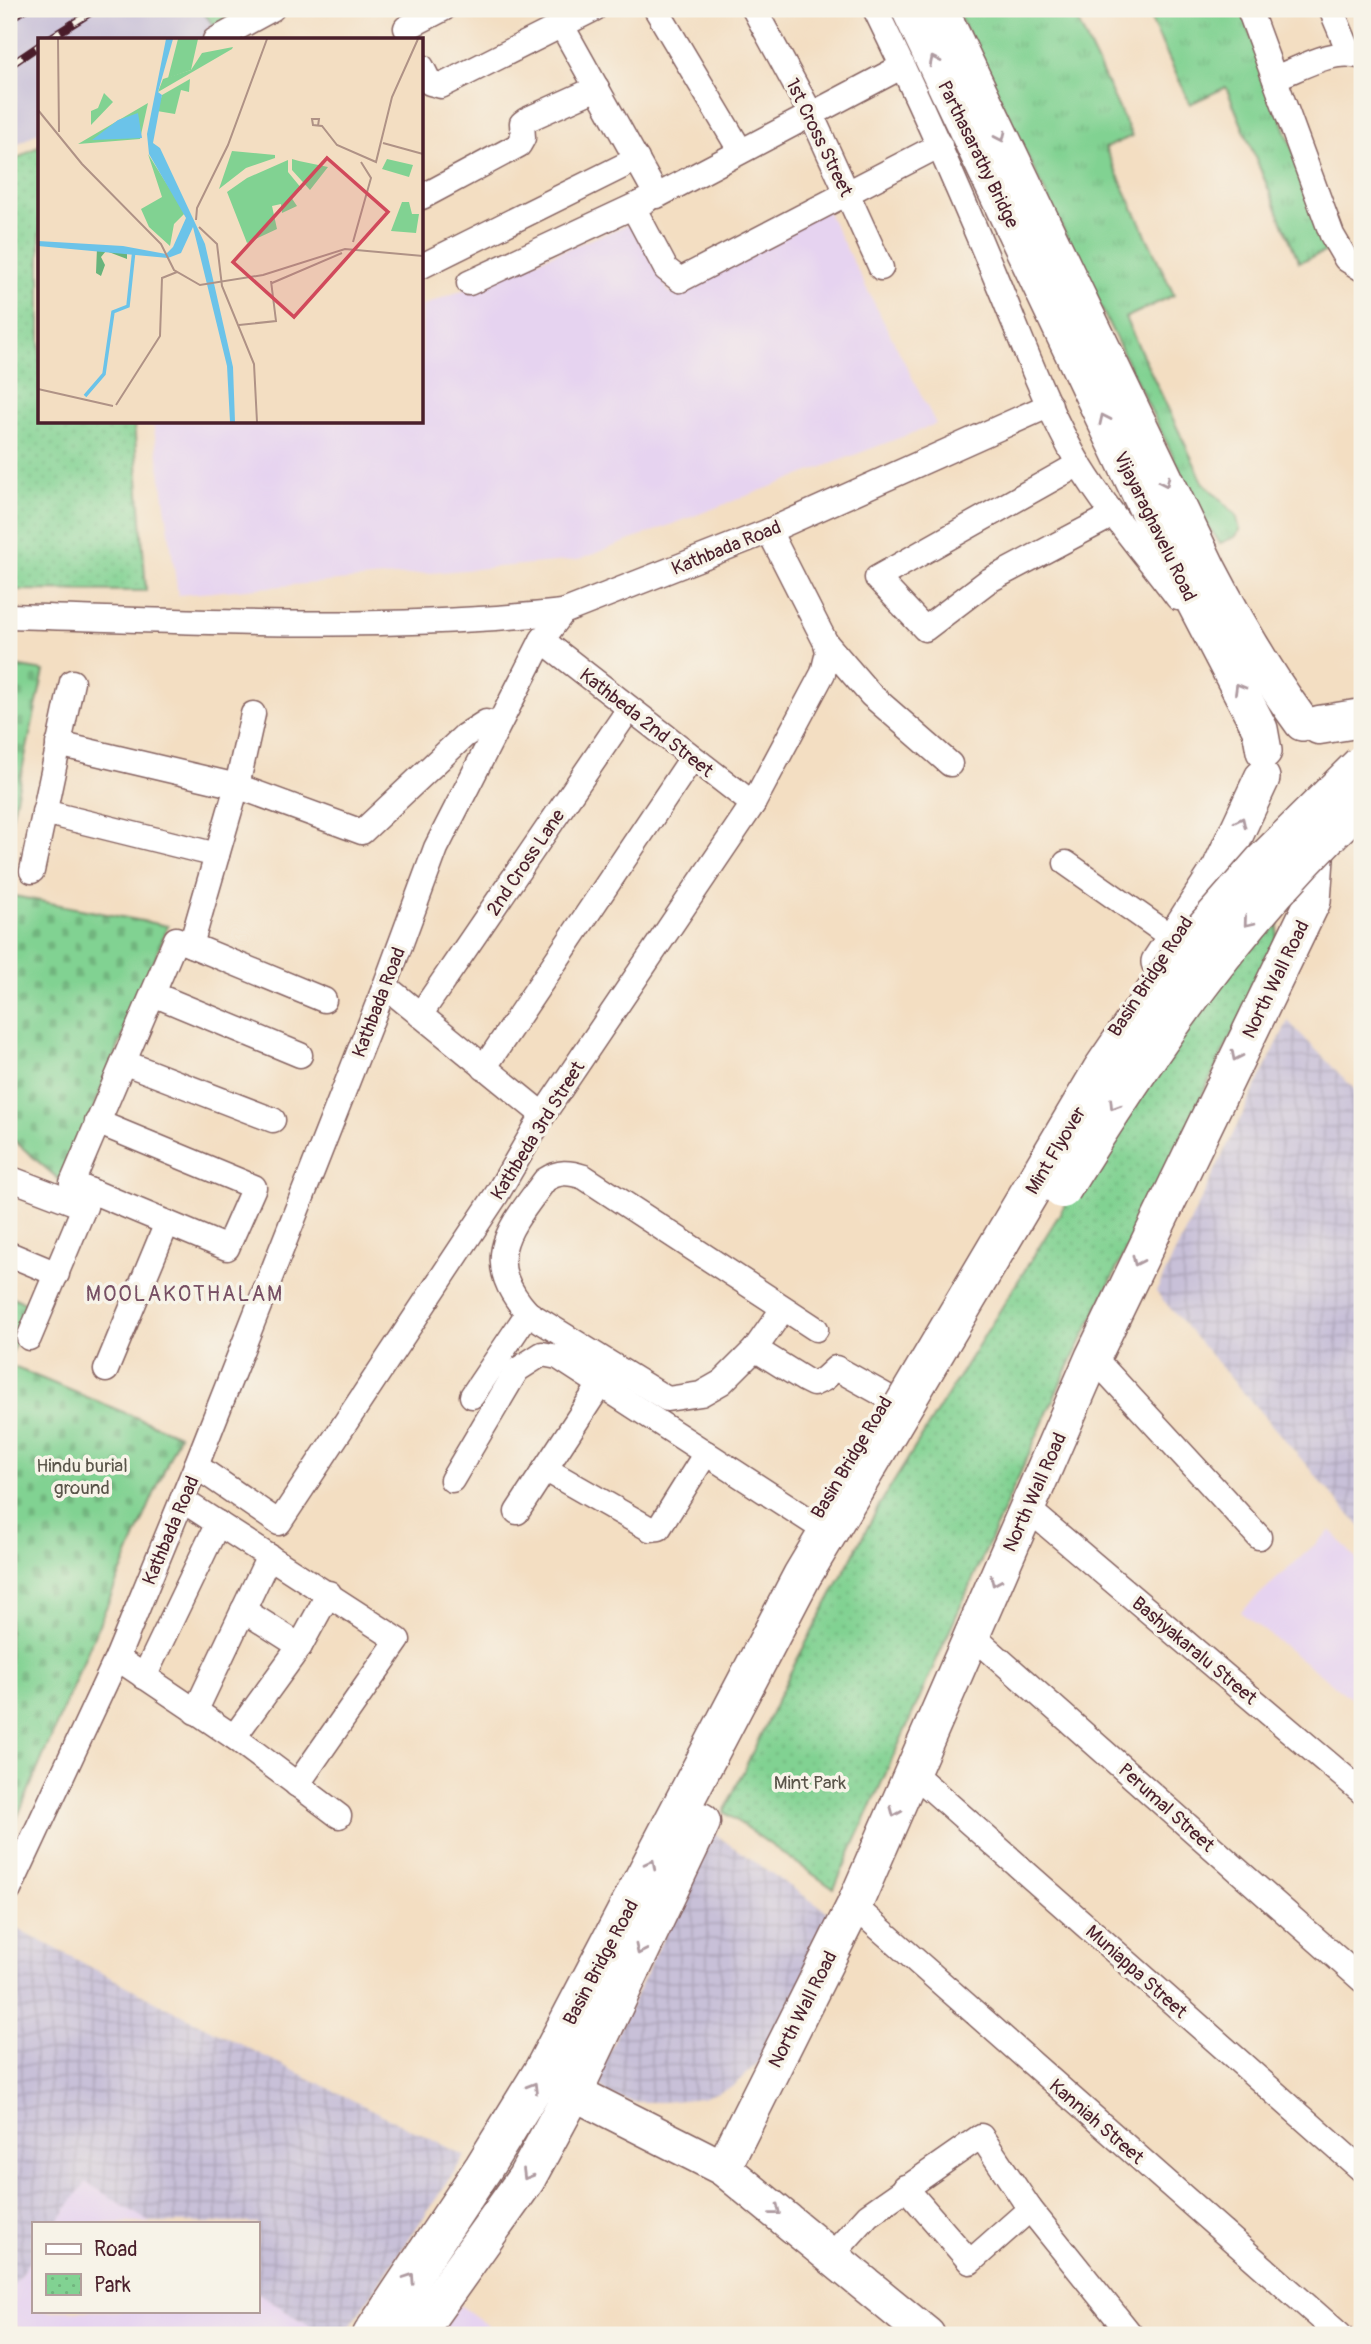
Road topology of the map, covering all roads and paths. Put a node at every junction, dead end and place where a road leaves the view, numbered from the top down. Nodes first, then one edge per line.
1 (272, 9) edge
2 (443, 9) edge
3 (594, 9) edge
4 (656, 9) edge
5 (754, 9) edge
6 (875, 9) edge
7 (909, 9) edge
8 (940, 9) edge
9 (1250, 9) edge
10 (1331, 9) edge
11 (405, 26) edge
12 (562, 26) junction
13 (219, 38) edge
14 (1356, 55) edge
15 (903, 66) junction
16 (1275, 78) junction
17 (427, 80) edge
18 (597, 88) junction
19 (812, 116) junction
20 (940, 145) junction
21 (740, 150) junction
22 (637, 159) junction
23 (847, 191) junction
24 (424, 196) edge
25 (657, 196) junction
26 (633, 207) junction
27 (424, 265) edge
28 (881, 268) dead end
29 (1362, 270) edge
30 (469, 283) dead end
31 (1060, 294) junction
32 (1049, 405) junction
33 (1079, 464) junction
34 (1112, 515) junction
35 (769, 531) junction
36 (563, 612) junction
37 (9, 616) edge
38 (542, 640) junction
39 (826, 643) junction
40 (1220, 655) junction
41 (72, 682) dead end
42 (629, 709) junction
43 (253, 714) dead end
44 (1362, 718) edge
45 (1310, 724) junction
46 (497, 725) junction
47 (58, 744) junction
48 (692, 758) junction
49 (950, 764) dead end
50 (1263, 765) junction
51 (1351, 779) edge
52 (237, 786) junction
53 (753, 804) junction
54 (44, 811) junction
55 (217, 855) junction
56 (1066, 863) dead end
57 (1220, 868) junction
58 (32, 871) dead end
59 (1313, 901) junction
60 (1174, 939) junction
61 (184, 942) junction
62 (385, 986) junction
63 (153, 994) junction
64 (324, 1000) dead end
65 (420, 1015) junction
66 (300, 1055) dead end
67 (123, 1062) junction
68 (484, 1068) junction
69 (543, 1115) junction
70 (273, 1120) dead end
71 (97, 1122) junction
72 (9, 1178) edge
73 (82, 1194) junction
74 (167, 1223) junction
75 (9, 1254) edge
76 (57, 1274) junction
77 (783, 1310) junction
78 (528, 1313) junction
79 (816, 1329) dead end
80 (29, 1338) dead end
81 (755, 1349) junction
82 (1093, 1356) junction
83 (106, 1370) dead end
84 (600, 1385) junction
85 (472, 1396) dead end
86 (888, 1397) junction
87 (706, 1453) junction
88 (196, 1466) junction
89 (545, 1469) junction
90 (452, 1480) dead end
91 (863, 1494) junction
92 (182, 1500) junction
93 (1027, 1508) junction
94 (517, 1512) dead end
95 (218, 1522) junction
96 (813, 1522) junction
97 (850, 1532) joint
98 (1259, 1537) dead end
99 (269, 1556) junction
100 (802, 1576) junction
101 (329, 1593) junction
102 (243, 1610) junction
103 (971, 1634) junction
104 (300, 1646) junction
105 (117, 1658) junction
106 (145, 1677) junction
107 (195, 1712) junction
108 (233, 1737) junction
109 (912, 1772) junction
110 (297, 1785) junction
111 (1362, 1792) edge
112 (339, 1816) dead end
113 (9, 1890) edge
114 (854, 1906) junction
115 (1362, 1980) edge
116 (573, 2092) junction
117 (723, 2168) junction
118 (1362, 2170) edge
119 (905, 2187) junction
120 (1030, 2209) junction
121 (832, 2255) junction
122 (372, 2335) edge
123 (415, 2335) edge
124 (927, 2335) edge
125 (1131, 2335) edge
126 (1340, 2335) edge

1 - 13 street
2 - 11 street
3 - 12 street
4 - 21 street
5 - 19 street, 1st Cross Street
6 - 15 street
31 -> 7 main road, Parthasarathy Bridge
8 -> 31 main road, Parthasarathy Bridge
9 - 16 street
10 - 14 street
12 - 17 street
12 - 18 street
14 - 16 street
15 - 19 street
15 - 20 street
16 - 29 street
18 - 22 street
18 - 24 street
19 - 21 street
19 - 23 street, 1st Cross Street
20 - 23 street
20 - 32 street
21 - 25 street
22 - 25 street
22 - 27 street
23 - 26 street
23 - 28 street, 1st Cross Street
25 - 26 street
26 - 30 street
40 -> 31 main road, Vijayaraghavelu Road
31 -> 45 main road, Vijayaraghavelu Road
32 - 33 street
32 - 35 street, Kathbada Road
33 - 34 street
33 - 34 street
34 - 40 street
35 - 36 street, Kathbada Road
35 - 39 street
36 - 37 street
36 - 38 street, Kathbada Road
38 - 42 street, Kathbeda 2nd Street
38 - 46 street, Kathbada Road
39 - 49 street
39 - 53 street, Kathbeda 3rd Street
50 -> 40 main road, Vijayaraghavelu Road
41 - 47 street
42 - 48 street, Kathbeda 2nd Street
42 - 65 street, 2nd Cross Lane
43 - 52 street
44 - 45 main road
45 - 50 main road
45 - 51 main road
46 - 52 street
46 - 62 street, Kathbada Road
47 - 52 street
47 - 54 street
48 - 53 street, Kathbeda 2nd Street
48 - 68 street
50 - 51 main road
57 -> 50 main road, Basin Bridge Road
51 - 59 main road, North Wall Road
51 - 91 main road, Mint Flyover, bridge
52 - 55 street
53 - 69 street, Kathbeda 3rd Street
54 - 55 street
54 - 58 street
55 - 61 street
56 - 60 street
57 - 59 main road
57 - 60 main road, Basin Bridge Road
59 -> 82 main road, North Wall Road
60 - 86 main road, Basin Bridge Road
61 - 63 street
61 - 64 street
62 - 65 street
62 - 88 street, Kathbada Road
63 - 66 street
63 - 67 street
65 - 68 street
67 - 70 street
67 - 71 street
68 - 69 street
69 - 88 street, Kathbeda 3rd Street
71 - 73 street
71 - 74 street
72 - 73 street
73 - 74 street
73 - 76 street
74 - 83 street
75 - 76 street
76 - 80 street
77 - 78 street
77 - 79 street
77 - 81 street
78 - 81 street
78 - 85 street
81 - 86 street
82 - 93 main road, North Wall Road
82 - 98 street
84 - 87 street
84 - 89 street
84 - 90 street
86 - 96 main road, Basin Bridge Road
87 - 89 street
87 - 96 street
88 - 92 street, Kathbada Road
89 - 94 street
91 - 97 main road, Mint Flyover
91 - 100 main road, Mint Flyover
92 - 95 street
92 - 105 street, Kathbada Road
93 -> 103 main road, North Wall Road
93 - 111 street, Bashyakaralu Street
95 - 99 street
95 - 106 street
96 - 100 main road, Basin Bridge Road
97 -> 116 main road, Basin Bridge Road
99 - 101 street
99 - 102 street
122 -> 100 main road, Basin Bridge Road
101 - 104 street
101 - 110 street
102 - 104 street
102 - 107 street
103 - 109 main road, North Wall Road
103 - 115 street, Perumal Street
104 - 108 street
105 - 106 street
105 - 113 street, Kathbada Road
106 - 107 street
107 - 108 street
108 - 110 street
109 -> 114 main road, North Wall Road
109 - 118 street, Muniappa Street
110 - 112 street
114 - 117 main road, North Wall Road
114 - 126 street, Kanniah Street
116 - 117 main road
116 -> 123 main road, Basin Bridge Road
117 -> 121 main road
119 - 120 street
119 - 120 street
119 - 121 street
120 - 125 street
121 - 124 main road

